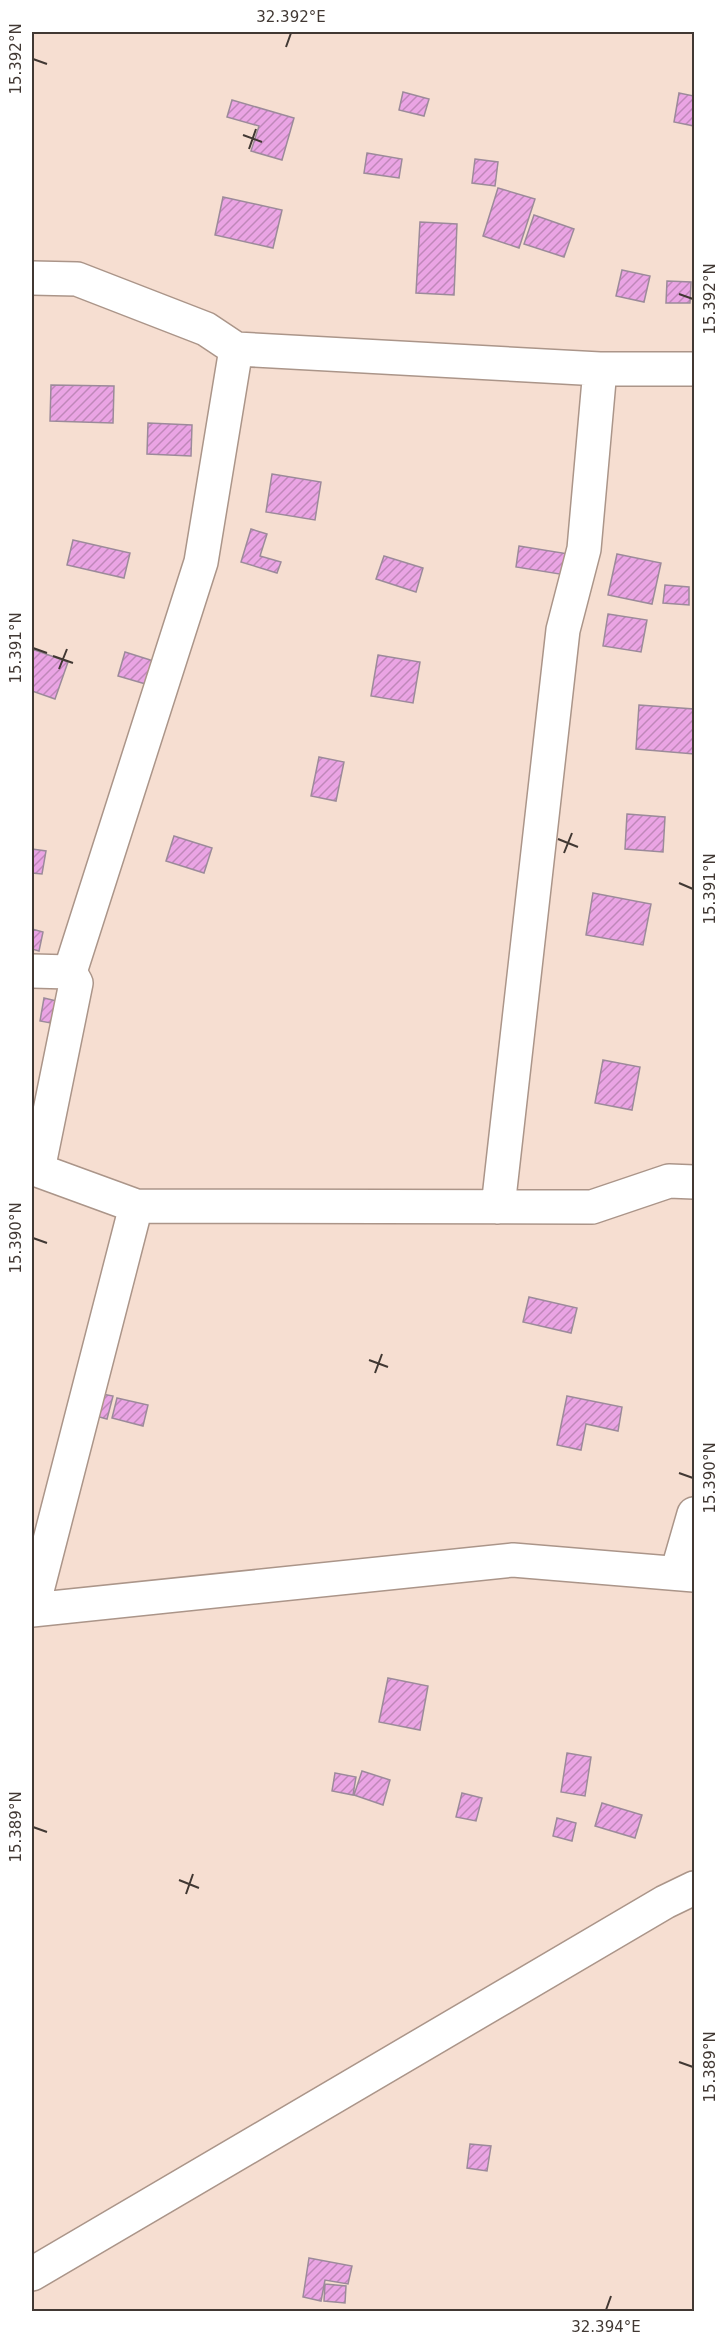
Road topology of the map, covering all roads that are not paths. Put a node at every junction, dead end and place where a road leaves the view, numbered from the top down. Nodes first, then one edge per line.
1 (32, 278) edge
2 (236, 349) junction
3 (600, 369) junction
4 (694, 369) edge
5 (32, 971) edge
6 (70, 972) junction
7 (35, 1169) edge
8 (694, 1182) edge
9 (136, 1206) junction
10 (498, 1207) junction
11 (694, 1514) edge
12 (686, 1574) edge
13 (32, 1610) edge
14 (694, 1888) edge
15 (32, 2274) edge

1 - 2 street
2 - 3 street
2 - 6 street
3 - 4 street
3 - 10 street
5 - 6 street
6 - 7 street
7 - 9 street
8 - 10 street
9 - 10 street
9 - 13 street
11 - 12 street
12 - 13 street
14 - 15 street

